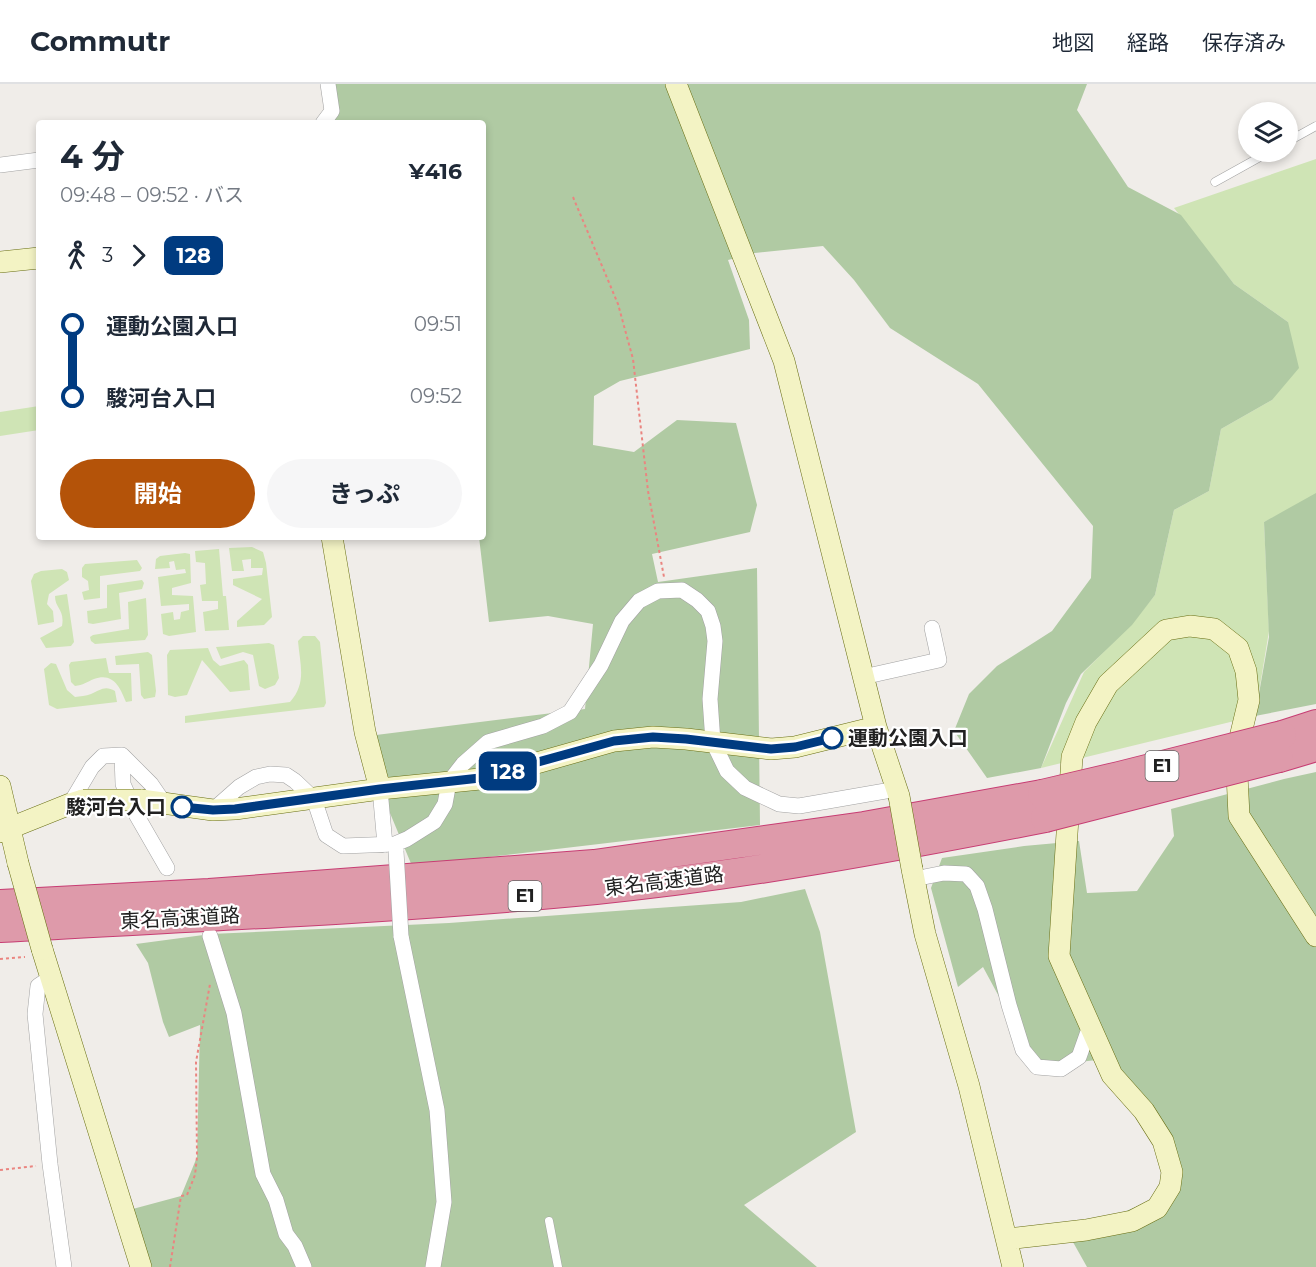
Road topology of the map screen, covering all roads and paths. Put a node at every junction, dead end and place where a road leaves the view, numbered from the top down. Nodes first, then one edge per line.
1 (328, 84) edge
2 (676, 84) edge
3 (325, 120) edge
4 (1316, 126) edge
5 (1298, 136) edge
6 (36, 160) edge
7 (1251, 162) edge
8 (0, 165) edge
9 (1215, 182) dead end
10 (573, 197) dead end
11 (36, 258) edge
12 (0, 262) edge
13 (333, 540) edge
14 (667, 591) junction
15 (932, 628) dead end
16 (863, 677) junction
17 (1316, 724) edge
18 (876, 727) junction
19 (714, 742) junction
20 (1281, 746) junction
21 (1316, 747) edge
22 (122, 755) junction
23 (449, 782) junction
24 (0, 786) edge
25 (380, 789) junction
26 (898, 792) junction
27 (314, 799) junction
28 (77, 802) junction
29 (164, 803) junction
30 (1043, 806) junction
31 (213, 810) junction
32 (5, 830) edge
33 (392, 847) junction
34 (167, 868) dead end
35 (913, 874) junction
36 (0, 904) edge
37 (0, 928) edge
38 (210, 936) dead end
39 (1316, 936) edge
40 (43, 952) junction
41 (0, 959) edge
42 (50, 978) junction
43 (210, 985) dead end
44 (1090, 1026) junction
45 (50, 1164) junction
46 (0, 1170) edge
47 (549, 1221) dead end
48 (1006, 1239) junction
49 (63, 1267) edge
50 (141, 1267) edge
51 (170, 1267) edge
52 (304, 1267) edge
53 (433, 1267) edge
54 (558, 1267) edge
55 (1013, 1267) edge

1 - 3 street
2 - 16 street
4 - 5 lane
6 - 8 street
7 - 9 lane
10 - 14 path
11 - 12 street
13 - 25 street
14 - 19 street
14 - 23 street
15 - 16 street
16 - 18 street
17 - 20 highway, 東名高速道路 / E1
18 - 19 street
18 - 26 street
19 - 23 street
19 - 26 street
20 - 21 highway, 東名高速道路 / E1
20 - 30 highway, 東名高速道路 / E1, bridge
22 - 28 street
22 - 29 street
22 - 34 street
23 - 25 street
23 - 33 street
24 - 32 street
25 - 27 street
25 - 33 street
26 - 35 street, bridge
27 - 31 street
27 - 31 street
27 - 33 street
28 - 29 street, bridge
28 - 32 street
29 - 31 street
30 - 36 highway, 東名高速道路 / E1
30 - 37 highway, 東名高速道路 / E1
32 - 40 street, bridge
33 - 53 street, bridge
35 - 44 street
35 - 48 street
38 - 52 street
39 - 44 street
40 - 41 path
40 - 42 street
42 - 45 street
42 - 50 street
43 - 51 path
44 - 48 street
45 - 46 path
45 - 49 street
47 - 54 lane
48 - 55 street

